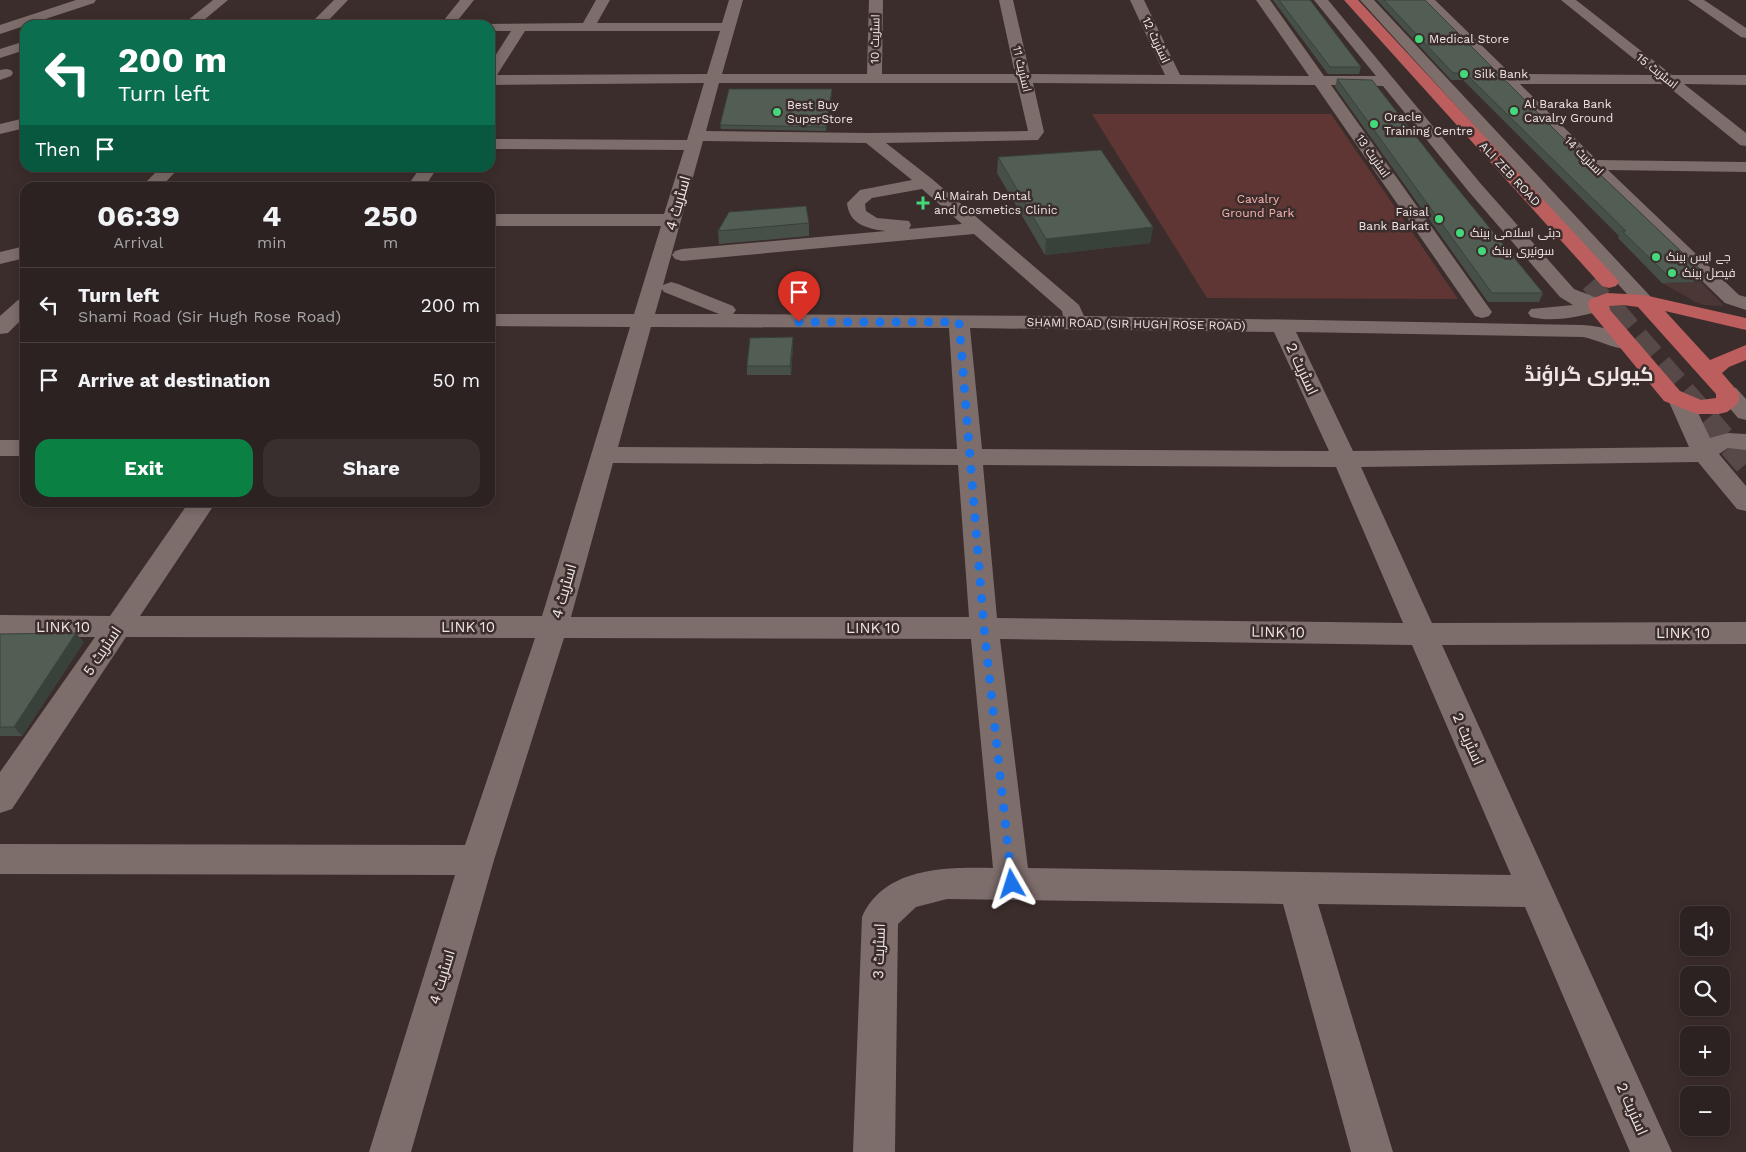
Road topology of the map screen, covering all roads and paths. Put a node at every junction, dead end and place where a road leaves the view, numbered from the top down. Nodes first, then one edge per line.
1 (89, 0) edge
2 (221, 0) edge
3 (341, 0) edge
4 (467, 0) edge
5 (603, 0) edge
6 (736, 0) edge
7 (749, 0) edge
8 (876, 0) edge
9 (1006, 0) edge
10 (1137, 0) edge
11 (1263, 0) edge
12 (1428, 0) edge
13 (1568, 0) edge
14 (1695, 0) edge
15 (1338, 2) edge
16 (1368, 2) edge
17 (30, 20) edge
18 (195, 20) edge
19 (321, 20) edge
20 (451, 20) edge
21 (20, 23) edge
22 (495, 27) edge
23 (521, 27) junction
24 (588, 27) junction
25 (728, 27) junction
26 (1384, 27) junction
27 (0, 30) edge
28 (1746, 34) edge
29 (20, 47) edge
30 (0, 54) edge
31 (1406, 61) junction
32 (1429, 66) junction
33 (495, 68) edge
34 (874, 78) junction
35 (1024, 79) junction
36 (1507, 79) junction
37 (495, 80) edge
38 (720, 80) junction
39 (1174, 80) junction
40 (1320, 80) junction
41 (1668, 80) junction
42 (1746, 80) edge
43 (1388, 81) junction
44 (20, 124) edge
45 (0, 129) edge
46 (870, 138) junction
47 (701, 139) junction
48 (1746, 141) edge
49 (495, 144) edge
50 (1592, 164) junction
51 (1746, 167) edge
52 (166, 172) edge
53 (703, 172) dead end
54 (155, 182) edge
55 (926, 183) junction
56 (495, 220) edge
57 (673, 220) junction
58 (979, 228) junction
59 (908, 235) junction
60 (20, 253) edge
61 (0, 258) edge
62 (1609, 282) tunnel mouth
63 (1590, 283) tunnel mouth
64 (671, 288) junction
65 (1644, 302) junction
66 (1746, 304) edge
67 (1598, 306) junction
68 (726, 310) junction
69 (1482, 312) junction
70 (653, 316) junction
71 (1073, 316) junction
72 (495, 320) edge
73 (959, 322) junction
74 (1746, 324) edge
75 (1282, 326) junction
76 (1626, 343) junction
77 (1746, 352) edge
78 (1710, 372) junction
79 (1728, 393) junction
80 (1681, 402) junction
81 (1746, 413) edge
82 (1746, 442) edge
83 (0, 448) edge
84 (20, 448) edge
85 (1705, 454) junction
86 (602, 455) junction
87 (970, 457) junction
88 (1345, 459) junction
89 (1746, 503) edge
90 (200, 507) edge
91 (0, 626) edge
92 (119, 627) junction
93 (554, 628) junction
94 (984, 628) junction
95 (1746, 633) edge
96 (1422, 634) junction
97 (0, 800) edge
98 (0, 859) edge
99 (478, 860) junction
100 (1012, 884) junction
101 (1296, 888) junction
102 (1535, 891) junction
103 (390, 1152) edge
104 (874, 1152) edge
105 (1372, 1152) edge
106 (1651, 1152) edge

1 - 17 street
2 - 18 street
3 - 19 street
4 - 20 street
5 - 24 street
6 - 25 street, اسٹریٹ 4
7 - 38 street
8 - 34 street, اسٹریٹ 10
9 - 35 street, اسٹریٹ 11
10 - 39 street, اسٹریٹ 12
11 - 40 street, اسٹریٹ 13
12 - 36 street, اسٹریٹ 14
13 - 41 street, اسٹریٹ 15
14 - 28 street
15 - 26 main road
15 - 31 main road, ALI ZEB ROAD
15 - 43 street
15 - 63 main road, ALI ZEB ROAD
16 - 26 main road
16 - 32 street
21 - 27 street
22 - 23 street
23 - 24 street
23 - 33 street
24 - 25 street
25 - 38 street, اسٹریٹ 4
26 - 31 main road
26 - 32 main road
29 - 30 street
31 - 62 main road, ALI ZEB ROAD
32 - 65 street
34 - 35 street
34 - 38 street
35 - 39 street
35 - 46 street, اسٹریٹ 11
36 - 41 street
36 - 50 street, اسٹریٹ 14
37 - 38 street
38 - 47 street, اسٹریٹ 4
39 - 40 street
40 - 43 street
40 - 69 street, اسٹریٹ 13
41 - 42 street
41 - 48 street, اسٹریٹ 15
43 - 67 street
44 - 45 street
46 - 47 street
46 - 55 street
47 - 49 street
47 - 53 street
47 - 57 street, اسٹریٹ 4
50 - 51 street
50 - 66 street, اسٹریٹ 14
52 - 54 street
55 - 58 street
55 - 59 street
56 - 57 street
57 - 70 street, اسٹریٹ 4
58 - 59 street
58 - 71 street
59 - 64 street
60 - 61 street
64 - 68 street
64 - 70 street
65 - 67 main road
65 - 74 main road
65 - 78 main road
67 - 69 street, SHAMI ROAD (SIR HUGH ROSE ROAD)
67 - 76 main road
68 - 70 street, SHAMI ROAD (SIR HUGH ROSE ROAD)
68 - 71 street, SHAMI ROAD (SIR HUGH ROSE ROAD)
69 - 71 street, SHAMI ROAD (SIR HUGH ROSE ROAD)
70 - 72 street
70 - 73 street, SHAMI ROAD (SIR HUGH ROSE ROAD)
70 - 86 street, اسٹریٹ 4
71 - 73 street, SHAMI ROAD (SIR HUGH ROSE ROAD)
71 - 75 street, SHAMI ROAD (SIR HUGH ROSE ROAD)
73 - 87 street
75 - 76 street, SHAMI ROAD (SIR HUGH ROSE ROAD)
75 - 88 street, اسٹریٹ 2
76 - 80 main road
77 - 78 main road
78 - 79 main road
79 - 80 main road
79 - 81 street
80 - 85 street
82 - 85 street
83 - 84 street
85 - 88 street
85 - 89 street
86 - 87 street
86 - 93 street, اسٹریٹ 4
87 - 88 street
87 - 94 street
88 - 96 street, اسٹریٹ 2
90 - 92 street, اسٹریٹ 5
91 - 92 street, LINK 10
92 - 93 street, LINK 10
92 - 97 street, اسٹریٹ 5
93 - 94 street, LINK 10
93 - 99 street, اسٹریٹ 4
94 - 96 street, LINK 10
94 - 100 street
95 - 96 street, LINK 10
96 - 102 street, اسٹریٹ 2
98 - 99 street
99 - 103 street, اسٹریٹ 4
100 - 101 street, اسٹریٹ 3
100 - 104 street, اسٹریٹ 3
101 - 102 street, اسٹریٹ 3
101 - 105 street
102 - 106 street, اسٹریٹ 2

